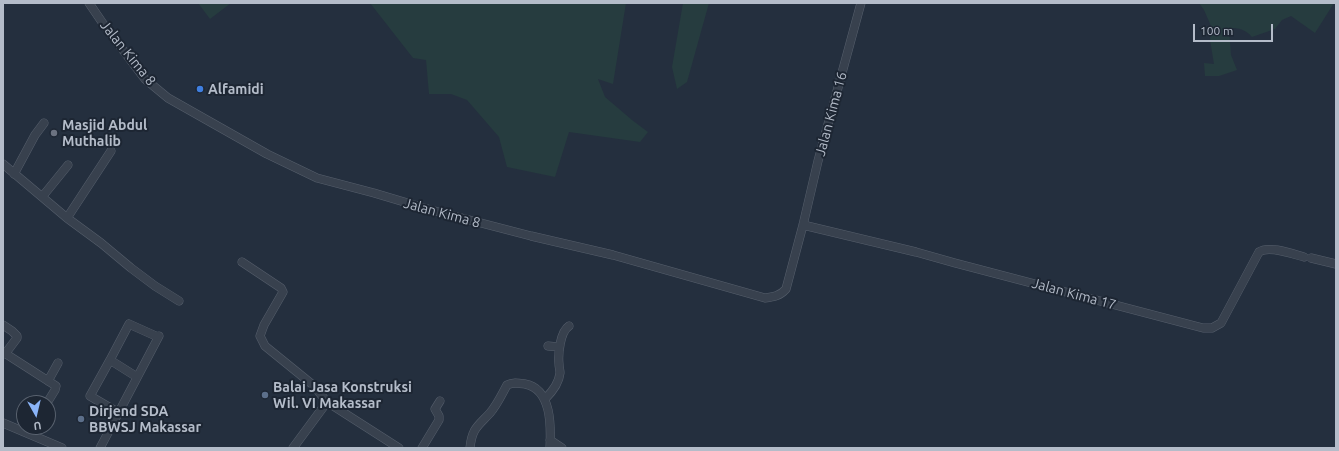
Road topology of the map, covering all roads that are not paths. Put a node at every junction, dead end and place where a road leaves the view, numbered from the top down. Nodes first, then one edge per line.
1 (89, 3) edge
2 (861, 3) edge
3 (44, 123) dead end
4 (112, 151) dead end
5 (3, 164) edge
6 (68, 165) dead end
7 (14, 174) junction
8 (42, 197) junction
9 (67, 218) junction
10 (803, 224) junction
11 (242, 262) dead end
12 (1336, 264) edge
13 (180, 301) dead end
14 (3, 325) edge
15 (569, 326) dead end
16 (548, 346) dead end
17 (559, 347) junction
18 (4, 353) edge
19 (110, 360) junction
20 (58, 363) dead end
21 (137, 377) junction
22 (48, 381) junction
23 (52, 395) edge
24 (545, 400) junction
25 (440, 401) dead end
26 (327, 402) junction
27 (119, 413) junction
28 (3, 423) edge
29 (16, 426) edge
30 (39, 435) edge
31 (550, 444) edge
32 (62, 448) edge
33 (100, 448) edge
34 (293, 448) edge
35 (399, 448) edge
36 (422, 448) edge
37 (470, 448) edge
38 (562, 448) edge

1 - 10 street, Jalan Kima 8
2 - 10 street, Jalan Kima 16
3 - 7 street
4 - 9 street
5 - 7 street
6 - 8 street
7 - 8 street
8 - 9 street
9 - 13 street
10 - 12 street, Jalan Kima 17
11 - 26 street
14 - 18 street
15 - 17 street
16 - 17 street
17 - 24 street
18 - 22 street
19 - 21 street
19 - 21 street
19 - 27 street
20 - 22 street
21 - 27 street
22 - 23 street
24 - 31 street
24 - 37 street
25 - 36 street
26 - 34 street
26 - 35 street
27 - 33 street
28 - 29 street
30 - 32 street
31 - 38 street

